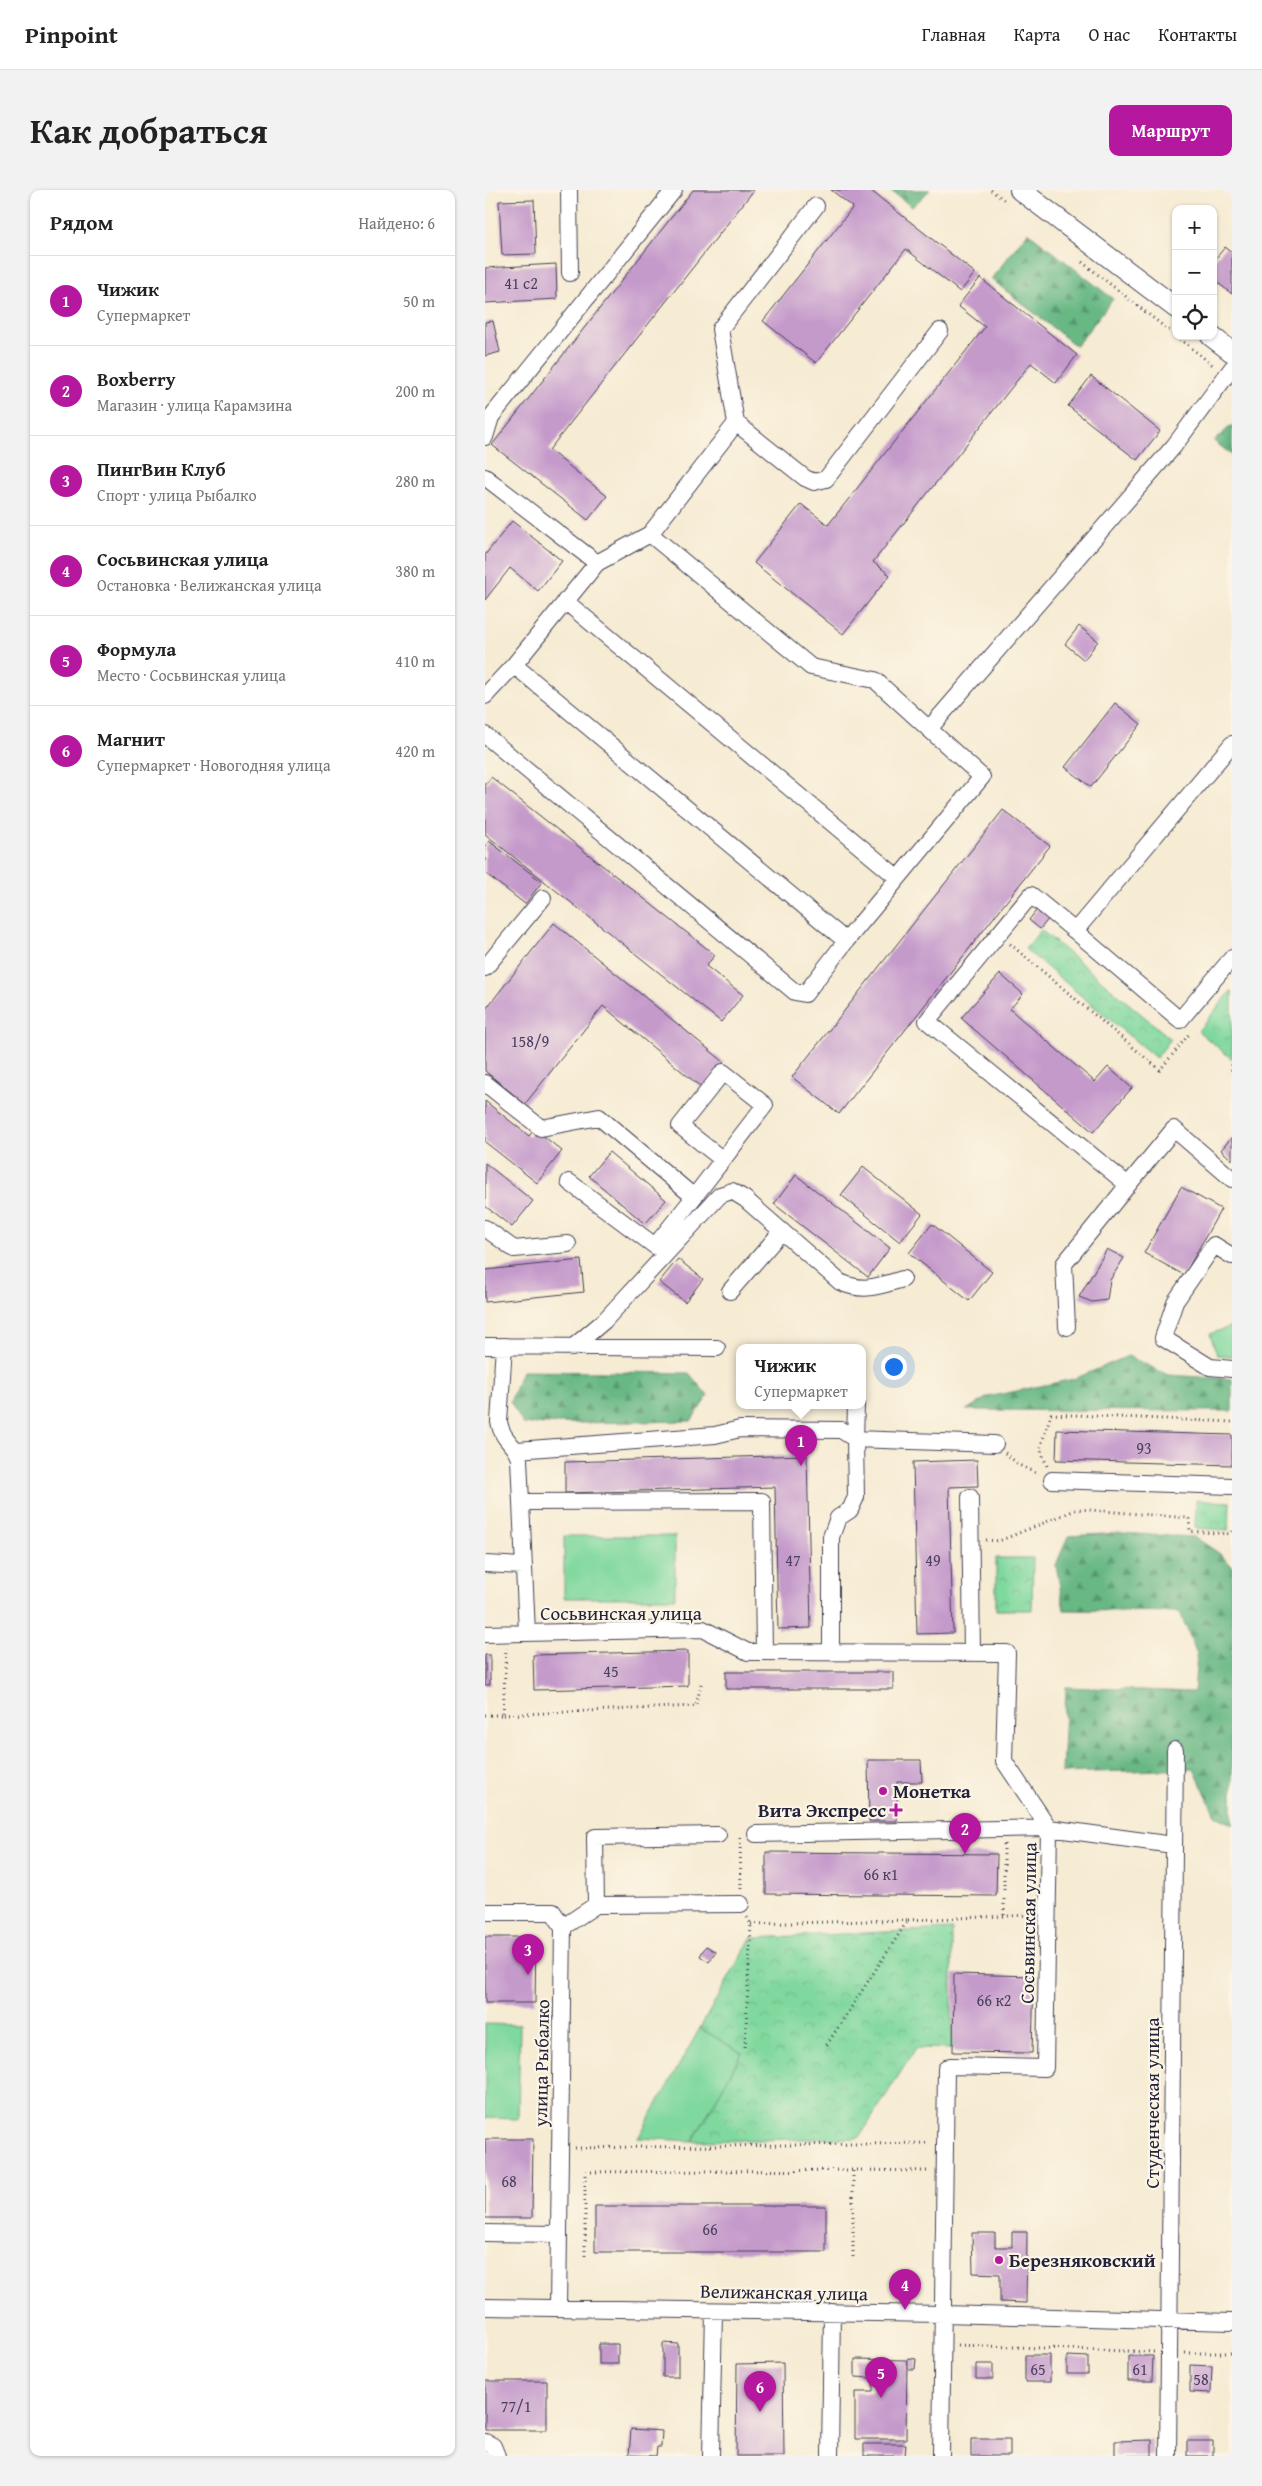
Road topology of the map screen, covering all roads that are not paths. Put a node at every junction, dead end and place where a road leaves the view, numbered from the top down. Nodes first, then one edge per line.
1 (569, 190) edge
2 (674, 190) edge
3 (1020, 190) edge
4 (815, 206) dead end
5 (569, 273) dead end
6 (1172, 305) edge
7 (940, 331) dead end
8 (1216, 340) edge
9 (1232, 352) edge
10 (1229, 372) edge
11 (736, 423) junction
12 (485, 437) edge
13 (485, 477) edge
14 (650, 534) junction
15 (597, 563) junction
16 (565, 601) junction
17 (514, 665) junction
18 (485, 696) edge
19 (929, 729) junction
20 (485, 735) edge
21 (1232, 744) edge
22 (898, 878) junction
23 (543, 898) dead end
24 (1075, 931) junction
25 (846, 940) junction
26 (1232, 958) edge
27 (485, 968) edge
28 (485, 1083) edge
29 (723, 1160) junction
30 (1232, 1179) edge
31 (569, 1182) dead end
32 (1128, 1185) junction
33 (694, 1197) junction
34 (485, 1228) edge
35 (782, 1231) junction
36 (568, 1244) dead end
37 (1232, 1256) edge
38 (903, 1279) dead end
39 (730, 1291) dead end
40 (1067, 1327) dead end
41 (485, 1346) edge
42 (503, 1346) junction
43 (572, 1348) junction
44 (717, 1348) dead end
45 (1232, 1369) edge
46 (856, 1409) edge
47 (855, 1439) junction
48 (995, 1444) road end
49 (517, 1450) junction
50 (1052, 1480) road end
51 (1232, 1486) edge
52 (970, 1497) dead end
53 (522, 1502) junction
54 (485, 1564) edge
55 (523, 1566) junction
56 (485, 1634) edge
57 (527, 1634) junction
58 (764, 1652) junction
59 (831, 1652) junction
60 (972, 1653) junction
61 (1175, 1750) dead end
62 (1049, 1828) junction
63 (756, 1834) dead end
64 (718, 1835) road end
65 (1173, 1845) junction
66 (741, 1904) dead end
67 (596, 1905) junction
68 (485, 1912) edge
69 (563, 1927) junction
70 (485, 2233) edge
71 (559, 2234) junction
72 (485, 2306) edge
73 (558, 2308) junction
74 (714, 2311) junction
75 (832, 2312) junction
76 (943, 2314) junction
77 (1169, 2319) junction
78 (1232, 2322) edge
79 (485, 2442) edge
80 (497, 2456) edge
81 (711, 2456) edge
82 (830, 2456) edge
83 (941, 2456) edge
84 (1168, 2456) edge

1 - 5 street
2 - 12 street
3 - 6 main road
4 - 11 street
7 - 11 street
8 - 9 main road
10 - 19 street
11 - 14 street
13 - 15 street
14 - 15 street
14 - 19 street
15 - 16 street
16 - 17 street
16 - 22 street
17 - 18 street
17 - 25 street
19 - 22 street
20 - 25 street
21 - 24 street
22 - 25 street
23 - 27 street
24 - 26 street
24 - 32 street
28 - 33 street
29 - 29 street
29 - 33 street
30 - 32 street
31 - 33 street
32 - 40 street
34 - 36 street
35 - 38 street
35 - 39 street
35 - 43 street
37 - 45 street
41 - 42 street
42 - 43 street
42 - 49 street
43 - 44 street
46 - 47 street
47 - 48 street
47 - 49 street
47 - 59 street
49 - 53 street
50 - 51 street
52 - 60 street
53 - 55 street
53 - 58 street
54 - 55 street
55 - 57 street
56 - 57 street, Сосьвинская улица
57 - 58 street, Сосьвинская улица
58 - 59 street, Сосьвинская улица
59 - 60 street, Сосьвинская улица
60 - 62 street, Сосьвинская улица
61 - 65 street, Студенческая улица
62 - 63 street
62 - 65 street
62 - 76 street, Сосьвинская улица
64 - 67 street
65 - 77 street, Студенческая улица
66 - 67 street
67 - 69 street
68 - 69 street
69 - 71 street, улица Рыбалко
70 - 71 street
71 - 73 street, улица Рыбалко
72 - 73 street, Велижанская улица
73 - 74 street, Велижанская улица
74 - 75 street, Велижанская улица
74 - 81 street
75 - 76 street, Велижанская улица
75 - 82 street
76 - 77 street, Велижанская улица
76 - 83 street, Сосьвинская улица
77 - 78 street, Велижанская улица
77 - 84 street, Студенческая улица
79 - 80 street

